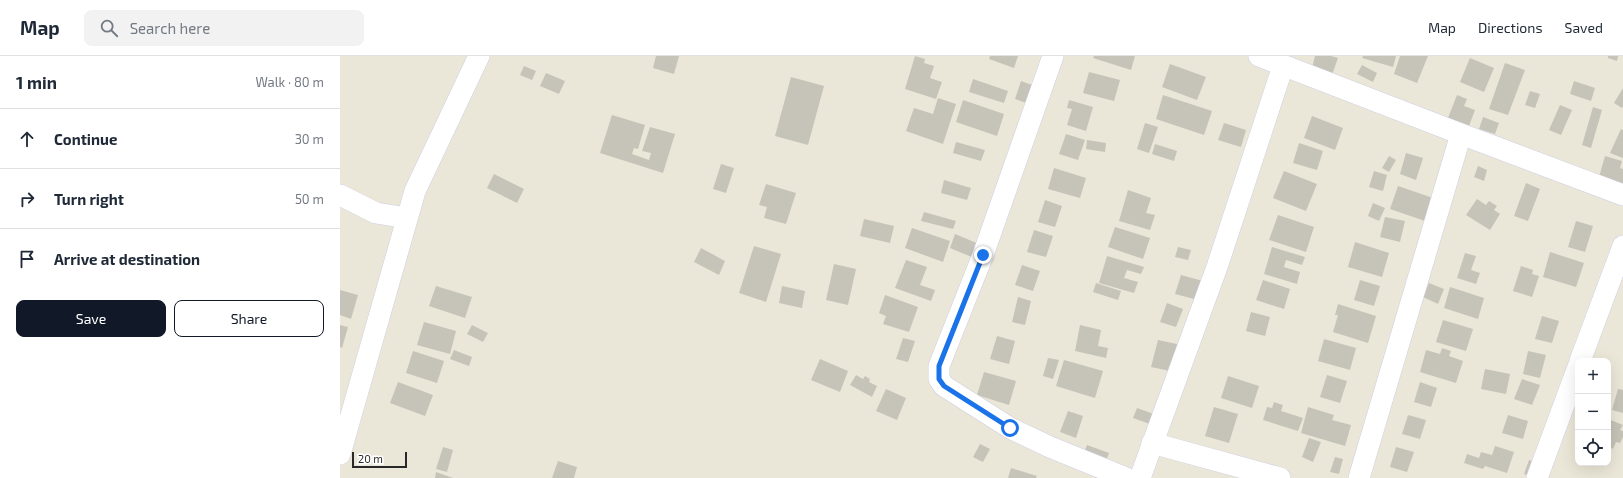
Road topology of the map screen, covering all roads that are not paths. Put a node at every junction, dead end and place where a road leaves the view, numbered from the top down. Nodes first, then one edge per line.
1 (479, 56) edge
2 (1053, 56) edge
3 (1260, 56) edge
4 (1283, 66) junction
5 (1461, 134) junction
6 (340, 195) edge
7 (1623, 195) edge
8 (407, 218) junction
9 (1623, 246) edge
10 (1581, 358) edge
11 (1575, 375) edge
12 (1152, 443) junction
13 (340, 454) edge
14 (1126, 478) edge
15 (1140, 478) edge
16 (1280, 478) edge
17 (1359, 478) edge
18 (1537, 478) edge

1 - 8 street
2 - 14 street
3 - 4 street
4 - 5 street
4 - 12 street
5 - 7 street
5 - 17 street
6 - 8 street
8 - 13 street
9 - 10 street
11 - 18 street
12 - 15 street
12 - 16 street

